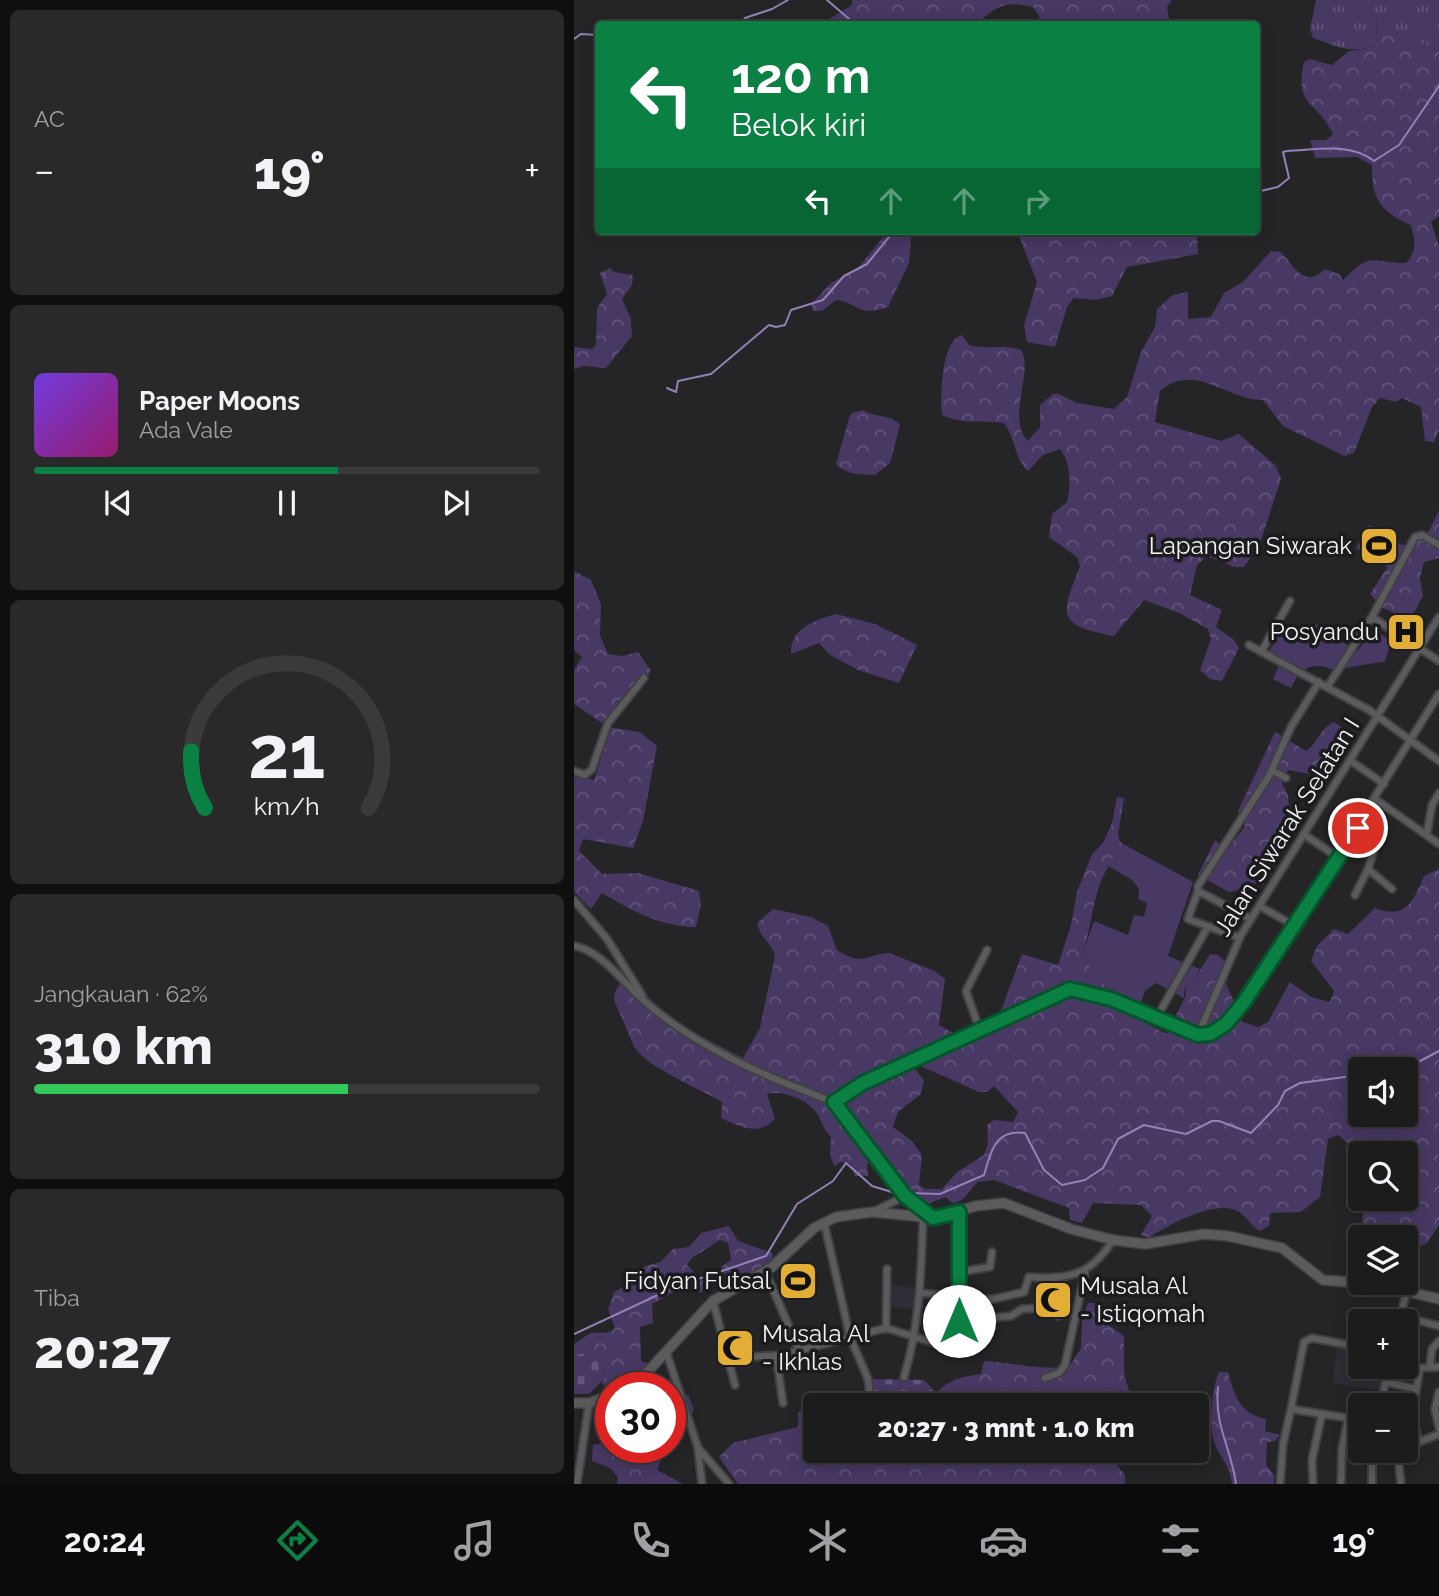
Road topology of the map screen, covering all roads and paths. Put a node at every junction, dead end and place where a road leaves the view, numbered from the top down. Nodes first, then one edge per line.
1 (1439, 545) edge
2 (1290, 601) dead end
3 (1372, 617) junction
4 (1439, 617) edge
5 (1248, 645) dead end
6 (1419, 648) junction
7 (1261, 652) junction
8 (1439, 662) edge
9 (644, 678) dead end
10 (1319, 682) junction
11 (1328, 686) junction
12 (1439, 694) edge
13 (1378, 716) junction
14 (1412, 740) junction
15 (1350, 761) junction
16 (1439, 761) edge
17 (1272, 769) junction
18 (574, 771) edge
19 (1286, 778) dead end
20 (1384, 784) junction
21 (1439, 793) edge
22 (1375, 799) junction
23 (1358, 828) junction
24 (1427, 833) junction
25 (1305, 835) junction
26 (1439, 844) edge
27 (1339, 858) junction
28 (1368, 869) junction
29 (1392, 889) dead end
30 (1198, 891) junction
31 (1355, 895) dead end
32 (574, 900) edge
33 (1261, 906) junction
34 (1251, 919) junction
35 (1295, 926) junction
36 (1207, 928) junction
37 (1240, 938) junction
38 (574, 946) edge
39 (987, 950) dead end
40 (647, 1003) junction
41 (1157, 1017) junction
42 (980, 1031) junction
43 (1198, 1035) junction
44 (834, 1102) junction
45 (905, 1196) junction
46 (873, 1212) junction
47 (959, 1212) junction
48 (928, 1219) junction
49 (824, 1222) junction
50 (1112, 1240) junction
51 (992, 1252) dead end
52 (887, 1269) dead end
53 (765, 1271) junction
54 (959, 1272) junction
55 (1085, 1272) junction
56 (1055, 1277) junction
57 (1348, 1282) edge
58 (921, 1293) junction
59 (1418, 1294) edge
60 (959, 1298) junction
61 (1439, 1299) edge
62 (713, 1301) junction
63 (1057, 1307) junction
64 (1058, 1316) dead end
65 (959, 1321) junction
66 (1418, 1322) edge
67 (1439, 1326) edge
68 (886, 1328) junction
69 (916, 1336) junction
70 (850, 1337) junction
71 (1439, 1341) edge
72 (1348, 1345) edge
73 (666, 1350) junction
74 (800, 1352) junction
75 (776, 1355) junction
76 (729, 1358) junction
77 (1430, 1366) junction
78 (1439, 1367) edge
79 (647, 1372) edge
80 (904, 1377) dead end
81 (1045, 1378) dead end
82 (1386, 1379) edge
83 (1386, 1382) junction
84 (734, 1385) dead end
85 (1416, 1389) junction
86 (1439, 1392) edge
87 (870, 1393) edge
88 (1384, 1393) edge
89 (595, 1401) edge
90 (574, 1403) edge
91 (589, 1403) junction
92 (783, 1403) dead end
93 (1291, 1409) junction
94 (1322, 1414) junction
95 (1348, 1419) joint
96 (1439, 1431) edge
97 (698, 1448) junction
98 (1372, 1463) edge
99 (1399, 1463) edge
100 (577, 1484) edge
101 (702, 1484) edge
102 (729, 1484) edge
103 (1280, 1484) edge
104 (1312, 1484) edge
105 (1341, 1484) edge
106 (1372, 1484) edge
107 (1401, 1484) edge

1 - 3 street
2 - 7 street
3 - 6 street
3 - 11 street
4 - 6 street, Jalan Siwarak Selatan I
5 - 7 street
6 - 8 street
6 - 13 street, Jalan Siwarak Selatan I
7 - 10 street
9 - 18 street
10 - 11 street
10 - 17 street
11 - 13 street
12 - 14 street
13 - 14 street
13 - 15 street, Jalan Siwarak Selatan I
14 - 16 street
14 - 20 street
15 - 20 street
15 - 25 street, Jalan Siwarak Selatan I
17 - 19 street
17 - 30 street
20 - 22 street
21 - 24 street
22 - 23 street
22 - 24 street
23 - 27 street
23 - 28 street
24 - 26 street
25 - 27 street
25 - 33 street, Jalan Siwarak Selatan I
27 - 35 street
28 - 29 street
28 - 31 street
30 - 34 street
30 - 36 street
32 - 40 street
33 - 34 street, Jalan Siwarak Selatan I
33 - 35 street
34 - 37 street, Jalan Siwarak Selatan I
35 - 43 street
36 - 37 street
36 - 41 street
37 - 43 street, Jalan Siwarak Selatan I
38 - 40 street
39 - 42 street
40 - 44 street
41 - 42 street
41 - 43 street
42 - 44 street
44 - 45 street
45 - 46 street
45 - 48 street
46 - 48 main road
46 - 49 main road
47 - 48 main road
47 - 50 main road
47 - 54 street
48 - 58 street
49 - 53 main road
49 - 70 street
50 - 55 street
50 - 57 main road
51 - 54 street
52 - 68 street
53 - 62 main road
53 - 74 street
54 - 60 street
55 - 56 street
55 - 81 street
56 - 60 street
56 - 63 street
58 - 60 street
58 - 69 street
59 - 61 main road
60 - 65 street
62 - 73 main road
62 - 76 street
63 - 64 street
63 - 65 street
65 - 69 street
66 - 67 street
68 - 69 street
68 - 70 street
69 - 80 street
70 - 74 street
70 - 87 street
71 - 77 street
72 - 93 street
73 - 79 main road
73 - 97 street
74 - 75 street
75 - 76 street
75 - 92 street
76 - 84 street
77 - 78 street
77 - 85 street
82 - 83 street
83 - 85 street
83 - 88 street
85 - 96 street
86 - 96 street
89 - 91 main road
90 - 91 main road
91 - 100 street
93 - 94 street
93 - 103 street
94 - 95 street
94 - 104 street
95 - 105 street
97 - 101 street
97 - 102 street
98 - 106 street
99 - 107 street

